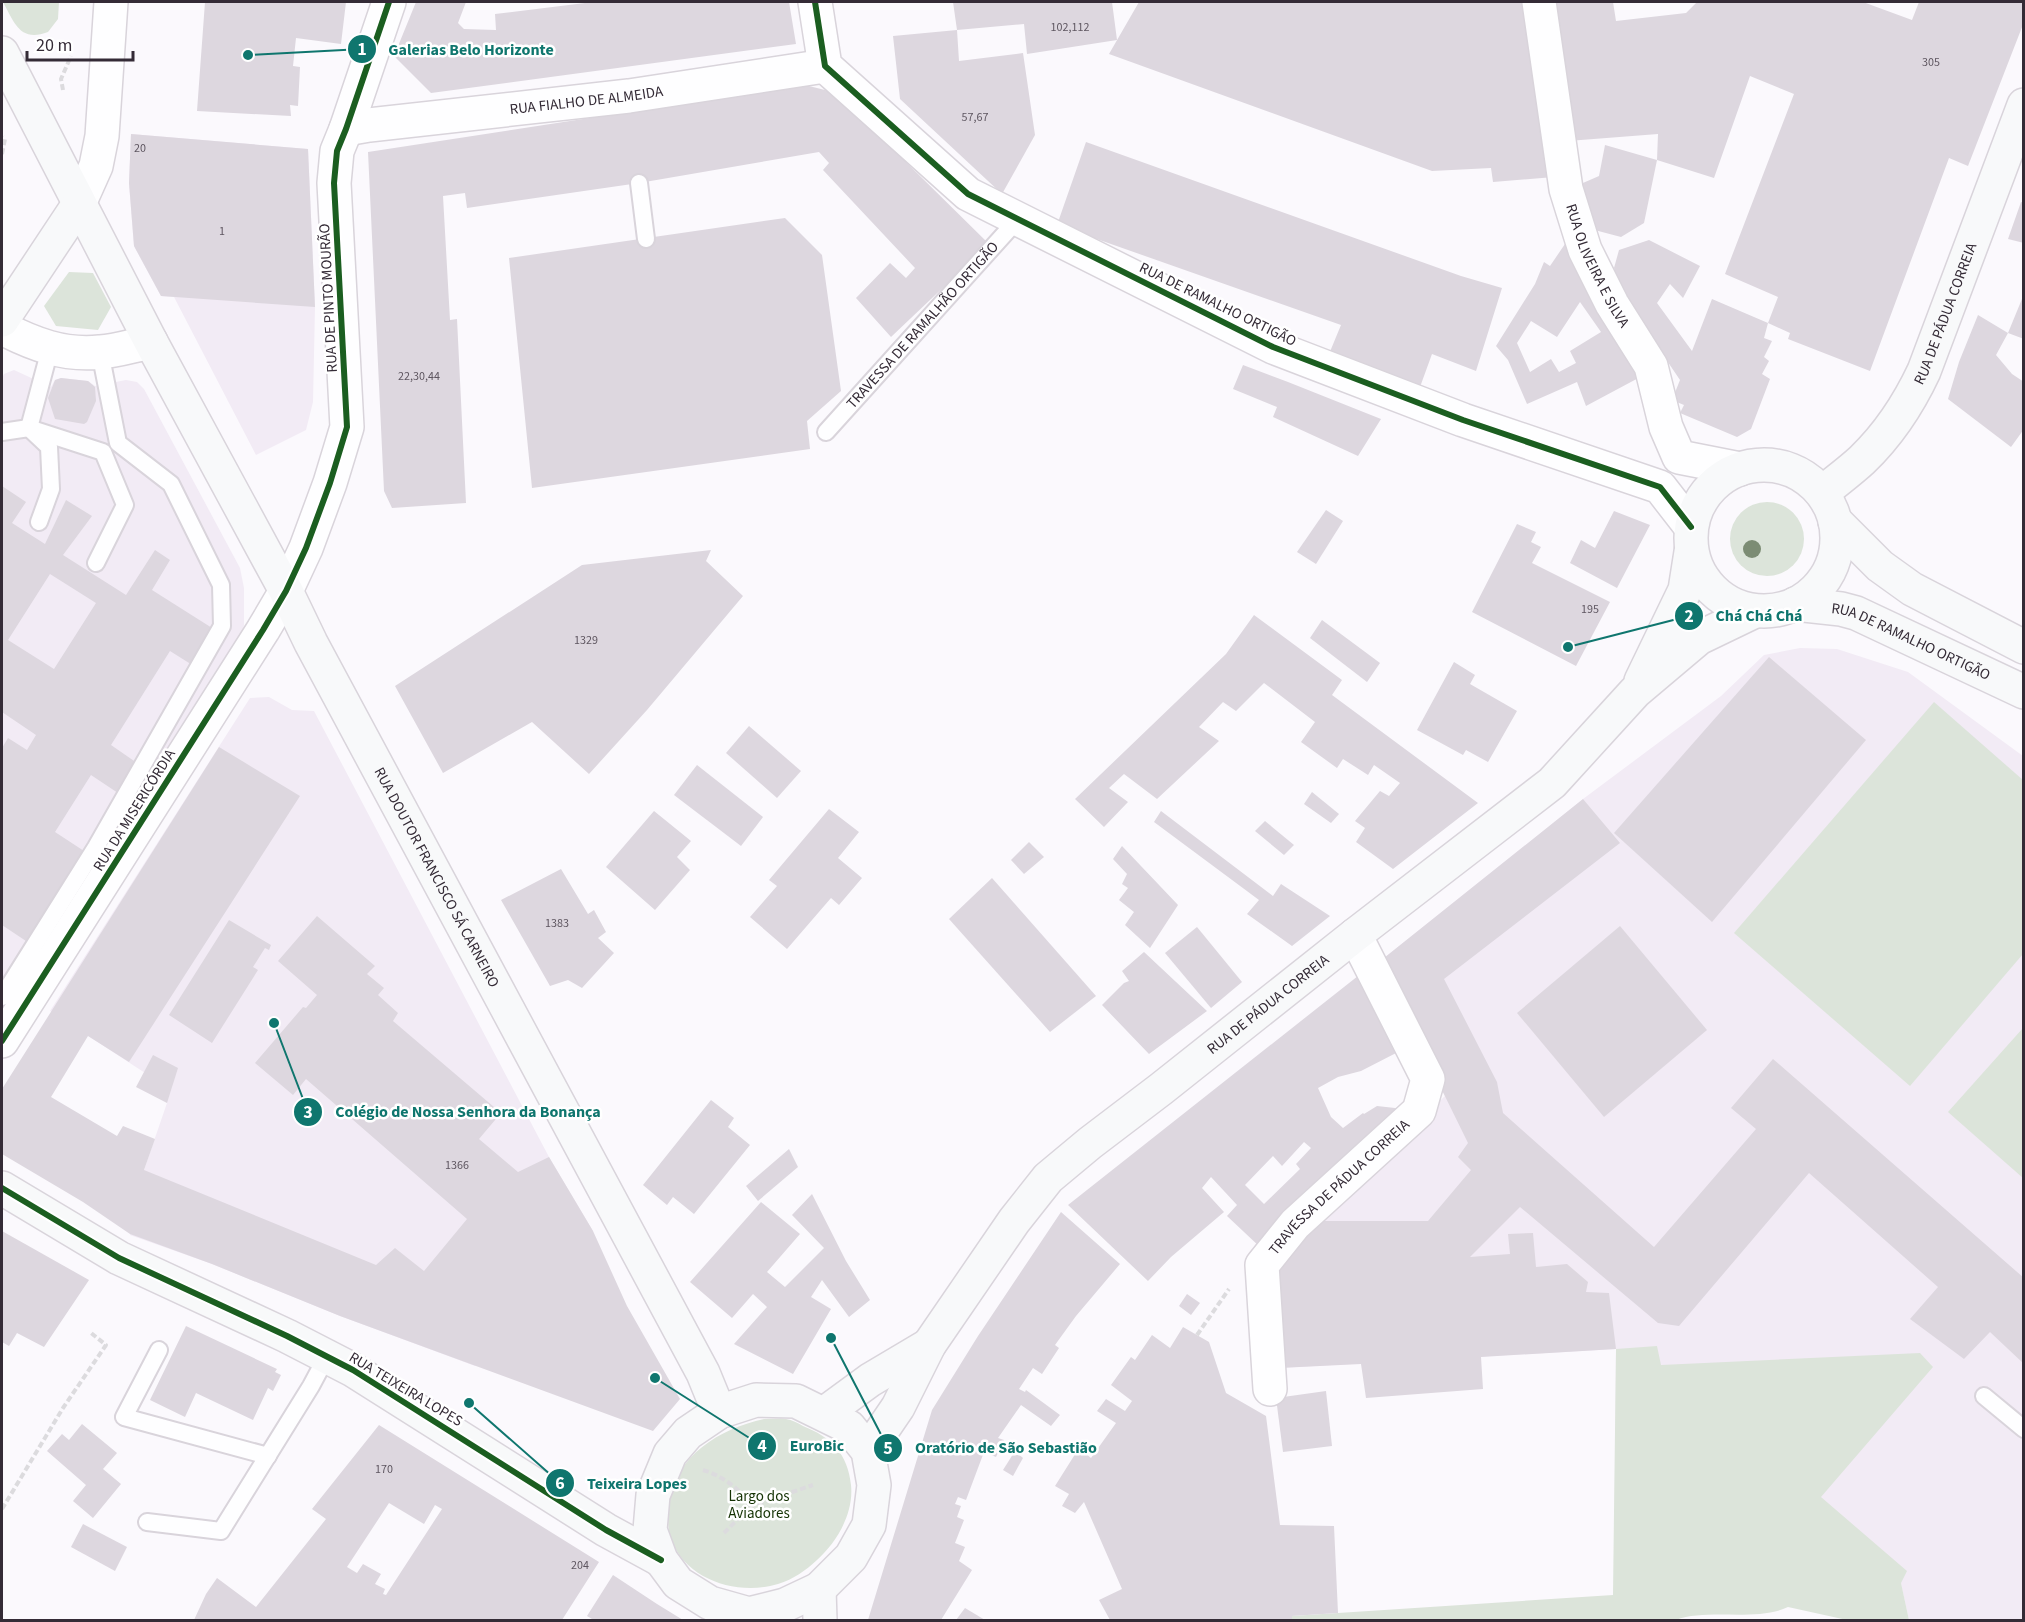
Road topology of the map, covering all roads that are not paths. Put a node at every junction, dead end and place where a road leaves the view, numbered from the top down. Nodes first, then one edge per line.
1 (111, 2) edge
2 (389, 2) edge
3 (815, 2) edge
4 (1539, 2) edge
5 (2, 53) edge
6 (825, 66) junction
7 (2024, 105) edge
8 (346, 129) junction
9 (639, 183) dead end
10 (80, 204) junction
11 (1018, 219) junction
12 (646, 239) dead end
13 (2, 320) edge
14 (2, 328) edge
15 (151, 342) junction
16 (50, 349) junction
17 (100, 352) junction
18 (29, 428) junction
19 (2, 432) edge
20 (826, 432) dead end
21 (1679, 457) junction
22 (1740, 469) junction
23 (1660, 487) junction
24 (1828, 507) junction
25 (39, 522) dead end
26 (1691, 540) junction
27 (96, 563) dead end
28 (286, 591) junction
29 (1795, 604) junction
30 (1755, 611) junction
31 (2024, 647) edge
32 (1635, 692) junction
33 (2018, 693) edge
34 (1355, 935) junction
35 (8, 1001) edge
36 (2, 1041) edge
37 (2, 1188) edge
38 (929, 1346) junction
39 (159, 1350) dead end
40 (327, 1356) junction
41 (1270, 1389) dead end
42 (1984, 1396) dead end
43 (719, 1412) junction
44 (825, 1413) junction
45 (2024, 1429) edge
46 (868, 1451) junction
47 (268, 1456) junction
48 (147, 1522) dead end
49 (661, 1560) junction
50 (820, 1605) edge
51 (754, 1617) edge

1 - 10 street
2 - 8 street, RUA DE PINTO MOURÃO
3 - 6 street
4 - 21 street, RUA OLIVEIRA E SILVA
5 - 10 main road, RUA DOUTOR FRANCISCO SÁ CARNEIRO
6 - 8 street, RUA FIALHO DE ALMEIDA
6 - 11 street, RUA DE RAMALHO ORTIGÃO
7 - 24 main road, RUA DE PÁDUA CORREIA
8 - 28 street, RUA DE PINTO MOURÃO
9 - 12 lane
10 - 13 main road
10 - 15 main road, RUA DOUTOR FRANCISCO SÁ CARNEIRO
11 - 20 lane, TRAVESSA DE RAMALHÃO ORTIGÃO
11 - 23 street, RUA DE RAMALHO ORTIGÃO
14 - 16 street
15 - 17 street
15 - 28 main road, RUA DOUTOR FRANCISCO SÁ CARNEIRO
16 - 17 street
16 - 18 lane
17 - 35 lane
18 - 19 lane
18 - 25 lane
18 - 27 lane
21 - 22 street
21 - 23 street
22 - 24 main road
22 - 26 main road
23 - 26 street
24 - 29 main road
24 - 31 main road
26 - 30 main road
26 - 32 main road, RUA DE PÁDUA CORREIA
28 - 35 street, RUA DA MISERICÓRDIA
28 - 43 main road, RUA DOUTOR FRANCISCO SÁ CARNEIRO
29 - 30 main road
29 - 33 main road, RUA DE RAMALHO ORTIGÃO
30 - 32 main road, RUA DE PÁDUA CORREIA
32 - 34 main road, RUA DE PÁDUA CORREIA
34 - 38 main road, RUA DE PÁDUA CORREIA
34 - 41 street, TRAVESSA DE PÁDUA CORREIA
35 - 36 street, RUA DA MISERICÓRDIA
37 - 40 main road, RUA TEIXEIRA LOPES
38 - 44 main road, RUA DE PÁDUA CORREIA
38 - 46 main road, RUA DE PÁDUA CORREIA
39 - 47 lane
40 - 47 lane
40 - 49 main road, RUA TEIXEIRA LOPES
42 - 45 lane
43 - 44 main road
43 - 49 main road
44 - 46 main road
46 - 50 main road
47 - 48 lane
49 - 51 main road
50 - 51 main road

